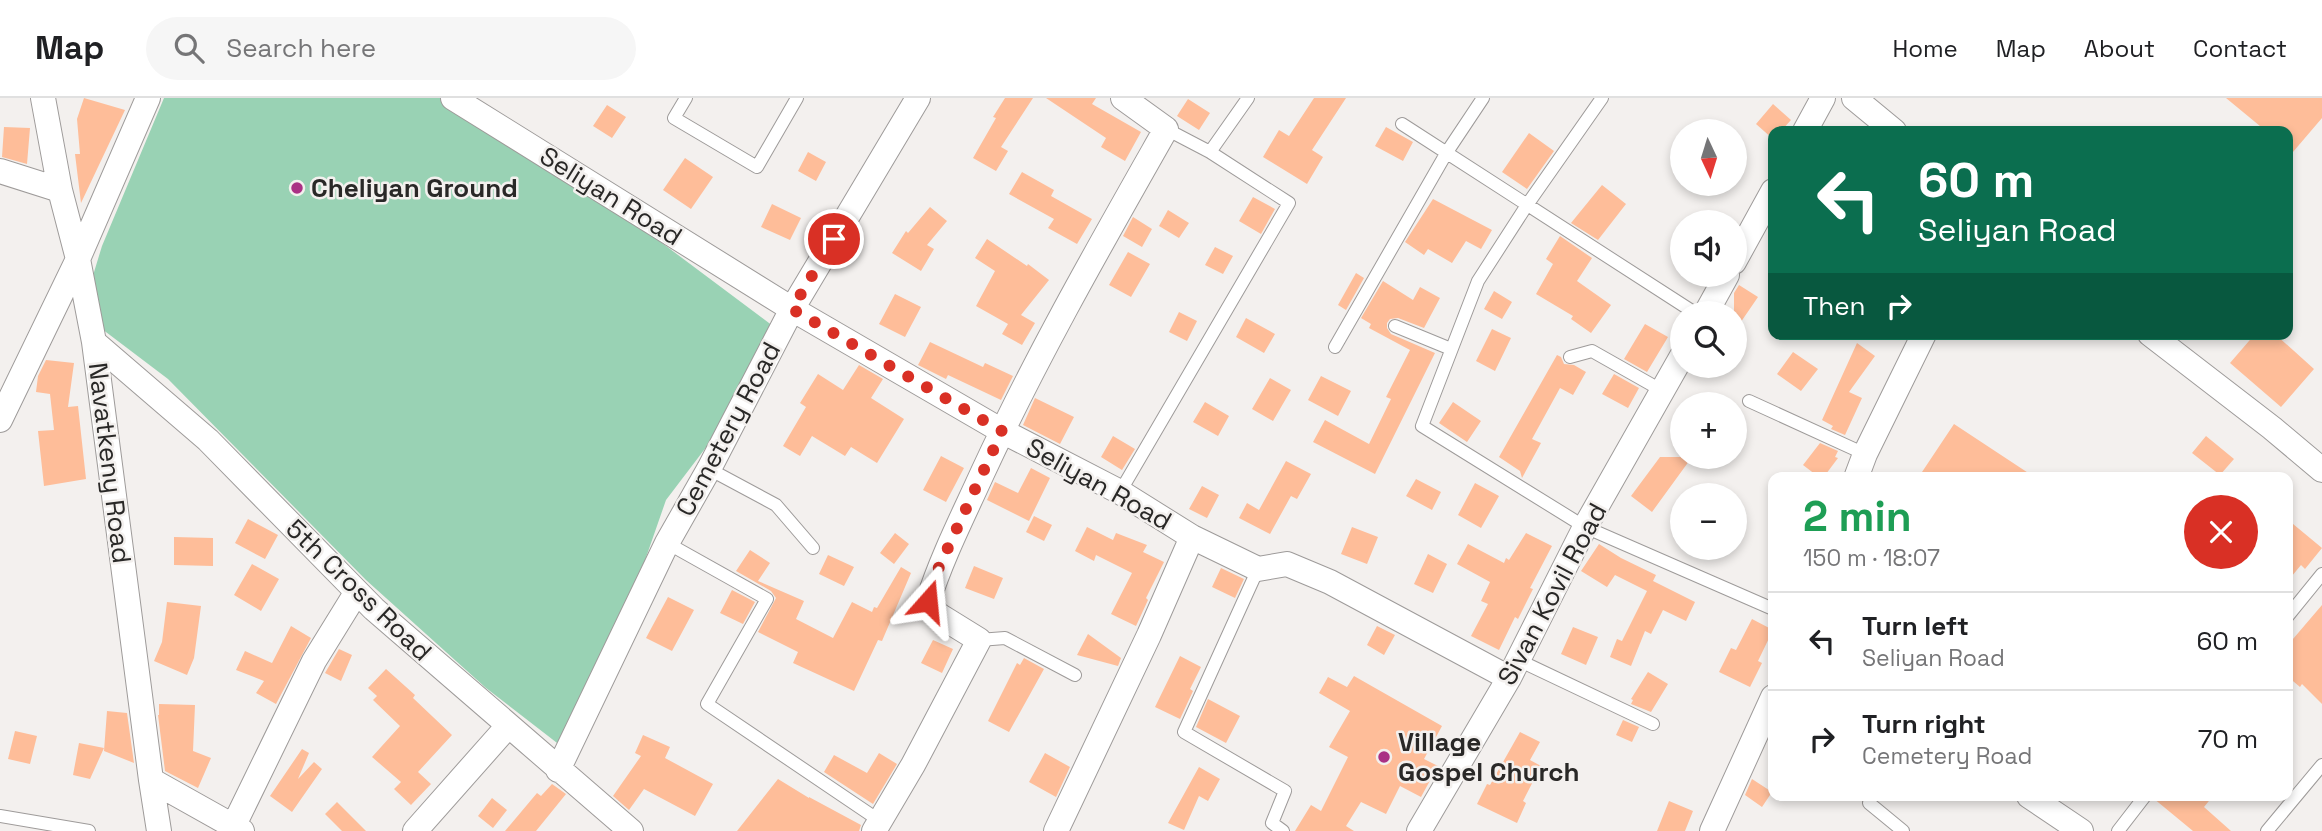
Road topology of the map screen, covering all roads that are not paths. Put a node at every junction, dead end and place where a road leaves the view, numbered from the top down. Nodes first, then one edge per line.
1 (43, 98) edge
2 (148, 98) edge
3 (453, 98) edge
4 (686, 98) edge
5 (797, 98) edge
6 (918, 98) edge
7 (1123, 98) edge
8 (1248, 98) edge
9 (1483, 98) edge
10 (1602, 98) edge
11 (1824, 98) edge
12 (1854, 98) edge
13 (1402, 124) dead end
14 (1808, 126) edge
15 (1888, 126) edge
16 (1166, 129) junction
17 (1210, 152) junction
18 (1447, 152) junction
19 (0, 171) edge
20 (60, 190) junction
21 (1768, 200) edge
22 (1527, 205) junction
23 (1747, 238) edge
24 (78, 259) junction
25 (1676, 301) edge
26 (792, 309) junction
27 (1395, 326) dead end
28 (1921, 340) edge
29 (2159, 340) edge
30 (94, 342) junction
31 (1335, 347) dead end
32 (1451, 349) junction
33 (1570, 357) dead end
34 (1670, 375) edge
35 (1661, 390) junction
36 (1749, 401) dead end
37 (0, 420) edge
38 (1002, 431) junction
39 (1865, 454) junction
40 (709, 469) junction
41 (2322, 470) edge
42 (1858, 472) edge
43 (1120, 492) junction
44 (1585, 527) junction
45 (1192, 537) junction
46 (667, 542) junction
47 (813, 548) dead end
48 (1258, 569) junction
49 (2322, 574) edge
50 (356, 593) junction
51 (1768, 607) edge
52 (2293, 610) edge
53 (979, 640) junction
54 (1513, 669) junction
55 (1075, 675) dead end
56 (1768, 708) edge
57 (1653, 724) dead end
58 (508, 726) junction
59 (2322, 765) edge
60 (558, 770) junction
61 (150, 780) junction
62 (2293, 800) edge
63 (2036, 801) edge
64 (2142, 801) edge
65 (2292, 801) edge
66 (1869, 803) dead end
67 (0, 816) edge
68 (877, 826) edge
69 (238, 828) edge
70 (89, 831) edge
71 (159, 831) edge
72 (415, 831) edge
73 (631, 831) edge
74 (1056, 831) edge
75 (1283, 831) edge
76 (1419, 831) edge
77 (1712, 831) edge
78 (1903, 831) edge
79 (2081, 831) edge
80 (2118, 831) edge
81 (2267, 831) edge

1 - 20 street, Navatkeny Road
2 - 24 street
3 - 26 street, Seliyan Road
4 - 5 lane
6 - 26 street, Cemetery Road
7 - 16 street
8 - 17 lane
9 - 18 lane
10 - 22 lane
11 - 14 street
12 - 15 street
13 - 18 lane
16 - 17 lane
16 - 38 street
17 - 43 lane
18 - 22 lane
18 - 31 lane
19 - 20 street
20 - 24 street, Navatkeny Road
21 - 23 street
22 - 25 lane
22 - 32 lane
24 - 30 street, Navatkeny Road
24 - 37 street
26 - 38 street, Seliyan Road
26 - 40 street, Cemetery Road
27 - 32 lane
28 - 39 street
29 - 41 street
30 - 50 street, 5th Cross Road
30 - 61 street, Navatkeny Road
32 - 44 lane
33 - 35 lane
34 - 35 street, Sivan Kovil Road
35 - 44 street, Sivan Kovil Road
36 - 39 lane
38 - 43 street, Seliyan Road
38 - 53 street
39 - 42 street
40 - 46 street, Cemetery Road
40 - 47 lane
43 - 45 street, Seliyan Road
44 - 51 lane
44 - 54 street, Sivan Kovil Road
45 - 48 street, Seliyan Road
45 - 74 street
46 - 60 street, Cemetery Road
46 - 68 lane
48 - 54 street
48 - 75 lane
49 - 52 lane
50 - 58 street, 5th Cross Road
50 - 69 street
53 - 55 lane
53 - 68 street
54 - 57 lane
54 - 76 street, Sivan Kovil Road
56 - 77 street
58 - 60 street, 5th Cross Road
58 - 72 street
59 - 62 lane
60 - 73 street, 5th Cross Road
61 - 69 street
61 - 71 street, Navatkeny Road
63 - 79 street
64 - 80 lane
65 - 81 lane
66 - 78 lane
67 - 70 lane

